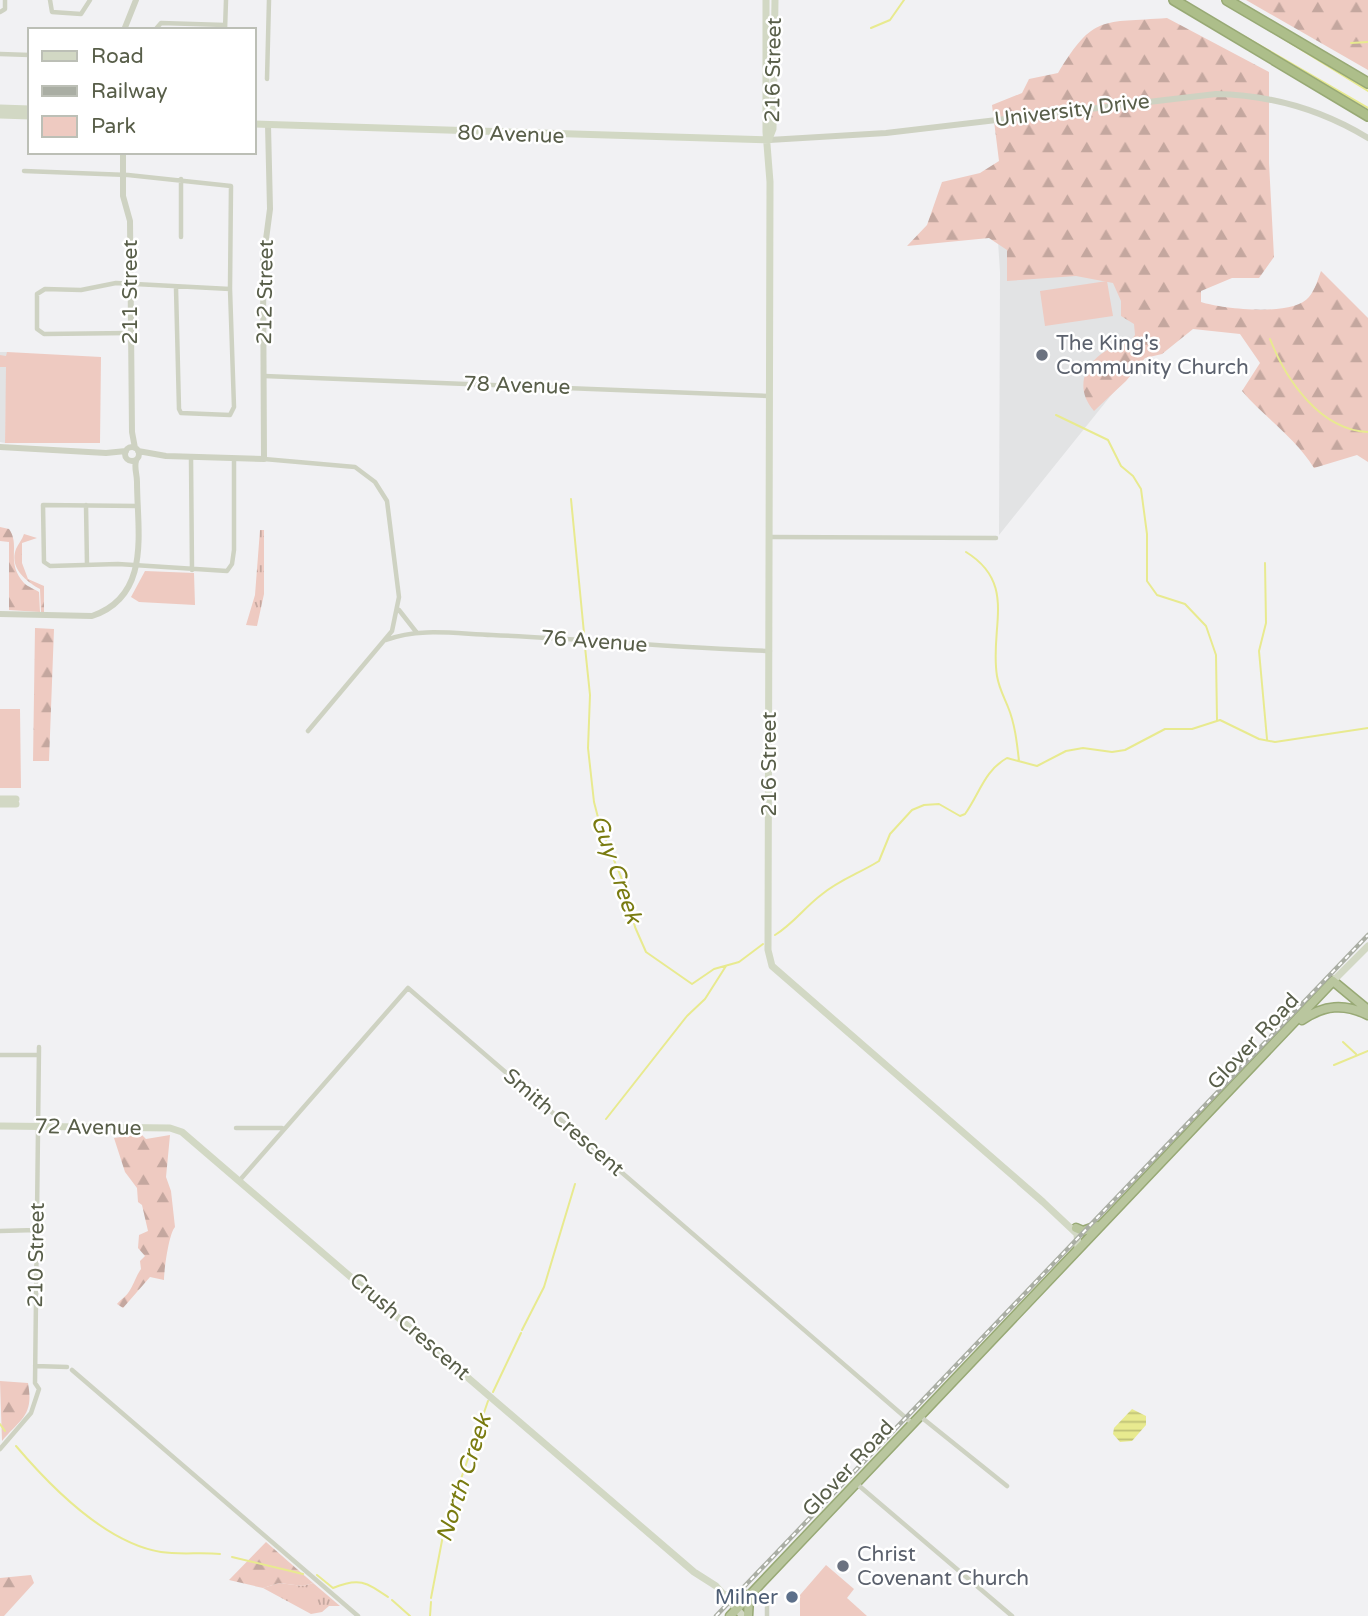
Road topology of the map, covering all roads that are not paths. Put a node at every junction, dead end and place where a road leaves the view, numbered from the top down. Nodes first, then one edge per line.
1 (5, 0) edge
2 (50, 0) edge
3 (90, 0) edge
4 (136, 0) edge
5 (226, 0) edge
6 (269, 0) edge
7 (766, 0) edge
8 (775, 0) edge
9 (1174, 0) edge
10 (1227, 0) edge
11 (2, 11) edge
12 (156, 27) edge
13 (125, 28) edge
14 (225, 28) edge
15 (0, 54) edge
16 (28, 55) edge
17 (268, 79) dead end
18 (1368, 83) edge
19 (0, 108) edge
20 (28, 109) edge
21 (0, 115) edge
22 (28, 116) edge
23 (1368, 116) edge
24 (256, 124) edge
25 (268, 125) junction
26 (1368, 138) edge
27 (769, 140) junction
28 (123, 154) edge
29 (24, 171) dead end
30 (123, 175) junction
31 (181, 179) junction
32 (181, 237) dead end
33 (130, 284) junction
34 (176, 288) junction
35 (230, 289) junction
36 (130, 333) junction
37 (264, 376) junction
38 (770, 396) junction
39 (0, 447) edge
40 (132, 454) junction
41 (191, 458) junction
42 (264, 459) junction
43 (234, 460) junction
44 (86, 505) junction
45 (138, 506) junction
46 (770, 537) junction
47 (996, 538) dead end
48 (87, 565) junction
49 (137, 566) junction
50 (192, 570) junction
51 (399, 609) junction
52 (0, 614) edge
53 (417, 633) junction
54 (386, 641) junction
55 (770, 652) junction
56 (308, 731) dead end
57 (0, 801) edge
58 (16, 801) dead end
59 (1368, 946) edge
60 (1333, 981) junction
61 (1368, 1013) edge
62 (1293, 1025) junction
63 (38, 1046) dead end
64 (0, 1055) edge
65 (38, 1055) junction
66 (0, 1126) edge
67 (38, 1126) junction
68 (236, 1128) dead end
69 (176, 1129) joint
70 (283, 1129) junction
71 (1164, 1161) junction
72 (239, 1181) junction
73 (1043, 1202) junction
74 (1110, 1215) junction
75 (1076, 1228) junction
76 (36, 1230) junction
77 (0, 1231) edge
78 (1081, 1247) junction
79 (35, 1366) junction
80 (921, 1417) junction
81 (914, 1425) junction
82 (0, 1449) edge
83 (857, 1484) junction
84 (1007, 1486) dead end
85 (751, 1594) junction
86 (727, 1597) junction
87 (767, 1597) dead end
88 (743, 1614) edge
89 (358, 1616) edge
90 (730, 1616) edge
91 (767, 1616) edge
92 (1012, 1616) edge

1 - 11 street
2 - 3 street
4 - 13 street
5 - 14 street
6 - 17 street
7 - 27 main road, 216 Street
8 - 27 main road, 216 Street
9 - 23 highway
10 - 18 highway
12 - 14 street
15 - 16 street
19 - 20 main road
21 - 22 main road
24 - 25 main road, 80 Avenue
25 - 27 main road, 80 Avenue
25 - 37 street, 212 Street
26 - 27 street, University Drive
27 - 38 main road, 216 Street
28 - 30 street, 211 Street
29 - 30 street
30 - 31 street
30 - 33 street, 211 Street
31 - 32 street
31 - 35 street
33 - 34 street
33 - 36 street, 211 Street
33 - 36 street
34 - 35 street
34 - 35 street
36 - 40 street, 211 Street
37 - 38 street, 78 Avenue
37 - 42 street, 212 Street
38 - 46 main road, 216 Street
39 - 40 street
40 - 41 street
40 - 45 street, 211 Street
41 - 43 street
41 - 50 street
42 - 43 street
42 - 51 street
43 - 50 street
44 - 45 street
44 - 48 street
44 - 48 street
45 - 49 street, 211 Street
46 - 47 street
46 - 55 main road, 216 Street
48 - 49 street
49 - 50 street
49 - 52 street
51 - 53 street
51 - 54 street
53 - 54 street, 76 Avenue
53 - 55 street, 76 Avenue
54 - 56 street
55 - 73 main road, 216 Street
57 - 58 main road
59 - 60 main road, Glover Road
60 - 61 highway
60 - 62 highway, Glover Road
61 - 62 highway
62 - 71 highway, Glover Road
63 - 65 street, 210 Street
64 - 65 street
65 - 67 street, 210 Street
66 - 67 main road, 72 Avenue
67 - 69 main road, 72 Avenue
67 - 76 street, 210 Street
68 - 70 street
69 - 72 main road, Crush Crescent
70 - 72 street, Smith Crescent
70 - 81 street, Smith Crescent
71 - 74 highway, Glover Road
71 - 78 highway, Glover Road
72 - 86 main road, Crush Crescent
73 - 75 main road
73 - 78 main road, 216 Street
74 - 75 highway
74 - 78 highway, Glover Road
75 - 78 main road
76 - 77 street
76 - 79 street, 210 Street
78 - 80 highway, Glover Road
79 - 82 street, 210 Street
79 - 89 street
80 - 81 highway, Glover Road
80 - 84 street
81 - 83 highway, Glover Road
83 - 85 highway, Glover Road
83 - 92 street
85 - 86 highway
85 - 88 highway
86 - 88 main road, Crush Crescent
87 - 91 street
88 - 90 highway

